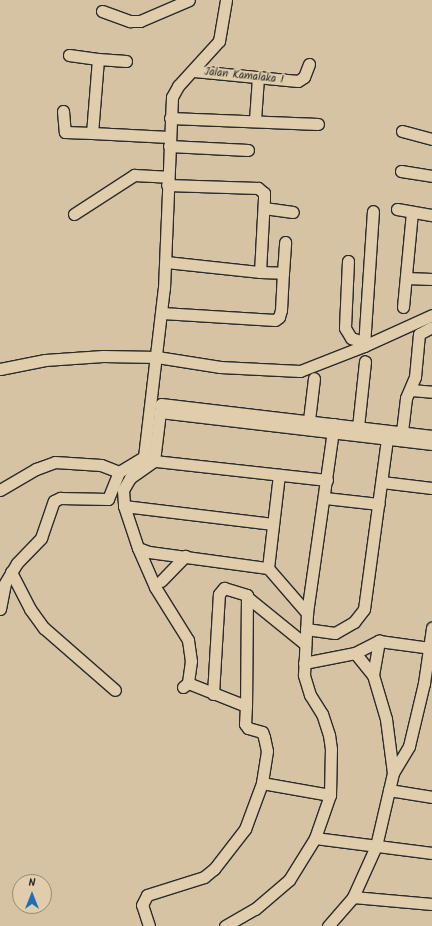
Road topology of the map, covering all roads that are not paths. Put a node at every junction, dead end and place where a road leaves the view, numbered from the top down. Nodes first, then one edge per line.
1 (189, 0) edge
2 (226, 0) edge
3 (102, 10) dead end
4 (69, 55) dead end
5 (98, 60) junction
6 (126, 61) dead end
7 (309, 64) dead end
8 (194, 71) junction
9 (258, 77) junction
10 (63, 111) dead end
11 (170, 118) junction
12 (255, 120) junction
13 (318, 124) dead end
14 (402, 131) dead end
15 (92, 133) junction
16 (432, 139) edge
17 (169, 141) junction
18 (248, 150) dead end
19 (401, 171) dead end
20 (432, 176) edge
21 (167, 181) junction
22 (264, 208) junction
23 (397, 209) dead end
24 (373, 211) dead end
25 (293, 212) dead end
26 (412, 212) junction
27 (74, 214) dead end
28 (432, 215) edge
29 (285, 242) dead end
30 (348, 260) dead end
31 (166, 262) junction
32 (260, 272) junction
33 (283, 273) junction
34 (406, 278) junction
35 (432, 279) edge
36 (403, 307) dead end
37 (162, 313) junction
38 (432, 315) edge
39 (432, 327) edge
40 (364, 344) junction
41 (157, 358) junction
42 (365, 361) dead end
43 (0, 369) edge
44 (314, 378) dead end
45 (411, 390) junction
46 (432, 392) edge
47 (161, 408) junction
48 (309, 420) junction
49 (358, 427) junction
50 (333, 428) junction
51 (401, 436) junction
52 (432, 436) edge
53 (387, 439) junction
54 (432, 444) edge
55 (154, 461) junction
56 (120, 472) junction
57 (279, 475) junction
58 (327, 480) junction
59 (382, 482) junction
60 (432, 488) edge
61 (0, 490) edge
62 (325, 498) junction
63 (379, 504) junction
64 (124, 506) junction
65 (273, 524) junction
66 (138, 548) junction
67 (185, 556) junction
68 (268, 568) junction
69 (11, 572) junction
70 (161, 582) dead end
71 (1, 590) edge
72 (247, 597) junction
73 (0, 609) edge
74 (307, 613) junction
75 (432, 628) edge
76 (306, 629) junction
77 (379, 640) junction
78 (305, 644) junction
79 (430, 648) junction
80 (355, 652) junction
81 (304, 663) junction
82 (373, 675) junction
83 (115, 690) dead end
84 (213, 694) junction
85 (246, 706) junction
86 (390, 745) junction
87 (409, 746) junction
88 (392, 774) junction
89 (262, 783) junction
90 (389, 790) junction
91 (330, 795) junction
92 (432, 797) edge
93 (315, 838) junction
94 (376, 846) junction
95 (432, 853) edge
96 (353, 897) junction
97 (432, 904) edge
98 (149, 926) edge
99 (225, 926) edge
100 (328, 926) edge

1 - 3 street
2 - 8 street
4 - 5 street
5 - 6 street
5 - 15 street
7 - 9 street, Jalan Kamalaka I
8 - 9 street, Jalan Kamalaka I
8 - 11 street
9 - 12 street
10 - 15 street
11 - 12 street
11 - 17 street
12 - 13 street
14 - 16 street
15 - 17 street
17 - 18 street
17 - 21 street
19 - 20 street
21 - 22 street
21 - 27 street
21 - 31 street
22 - 25 street
22 - 32 street
23 - 26 street
24 - 40 street
26 - 28 street
26 - 34 street
29 - 33 street
30 - 40 street
31 - 32 street
31 - 37 street
32 - 33 street
33 - 37 street
34 - 35 street
34 - 36 street
37 - 41 street
38 - 40 street
39 - 45 street
40 - 41 street
41 - 43 street
41 - 56 street
42 - 49 street
44 - 48 street
45 - 46 street
45 - 51 street
47 - 48 street
47 - 50 street
47 - 55 street
48 - 50 street
49 - 50 street
49 - 51 street
50 - 53 street
50 - 58 street
51 - 52 street
51 - 53 street
51 - 54 street
53 - 59 street
55 - 57 street
55 - 64 street
56 - 61 street
56 - 69 street
57 - 58 street
57 - 65 street
58 - 62 street
59 - 60 street
59 - 63 street
62 - 63 street
62 - 74 street
63 - 76 street
64 - 65 street
64 - 66 street
65 - 68 street
66 - 67 street
66 - 84 street
67 - 68 street
67 - 70 street
68 - 74 street
69 - 71 street
69 - 83 street
71 - 73 street
72 - 78 street
72 - 84 street
72 - 85 street
74 - 76 street
75 - 79 street
76 - 78 street
77 - 79 street
77 - 80 street
77 - 82 street
78 - 81 street
79 - 87 street
80 - 81 street
80 - 82 street
81 - 91 street
82 - 86 street
84 - 85 street
85 - 89 street
86 - 87 street
86 - 88 street
87 - 88 street
88 - 90 street
89 - 91 street
89 - 98 street
90 - 92 street
90 - 94 street
91 - 93 street
93 - 94 street
93 - 99 street
94 - 95 street
94 - 96 street
96 - 97 street
96 - 100 street

